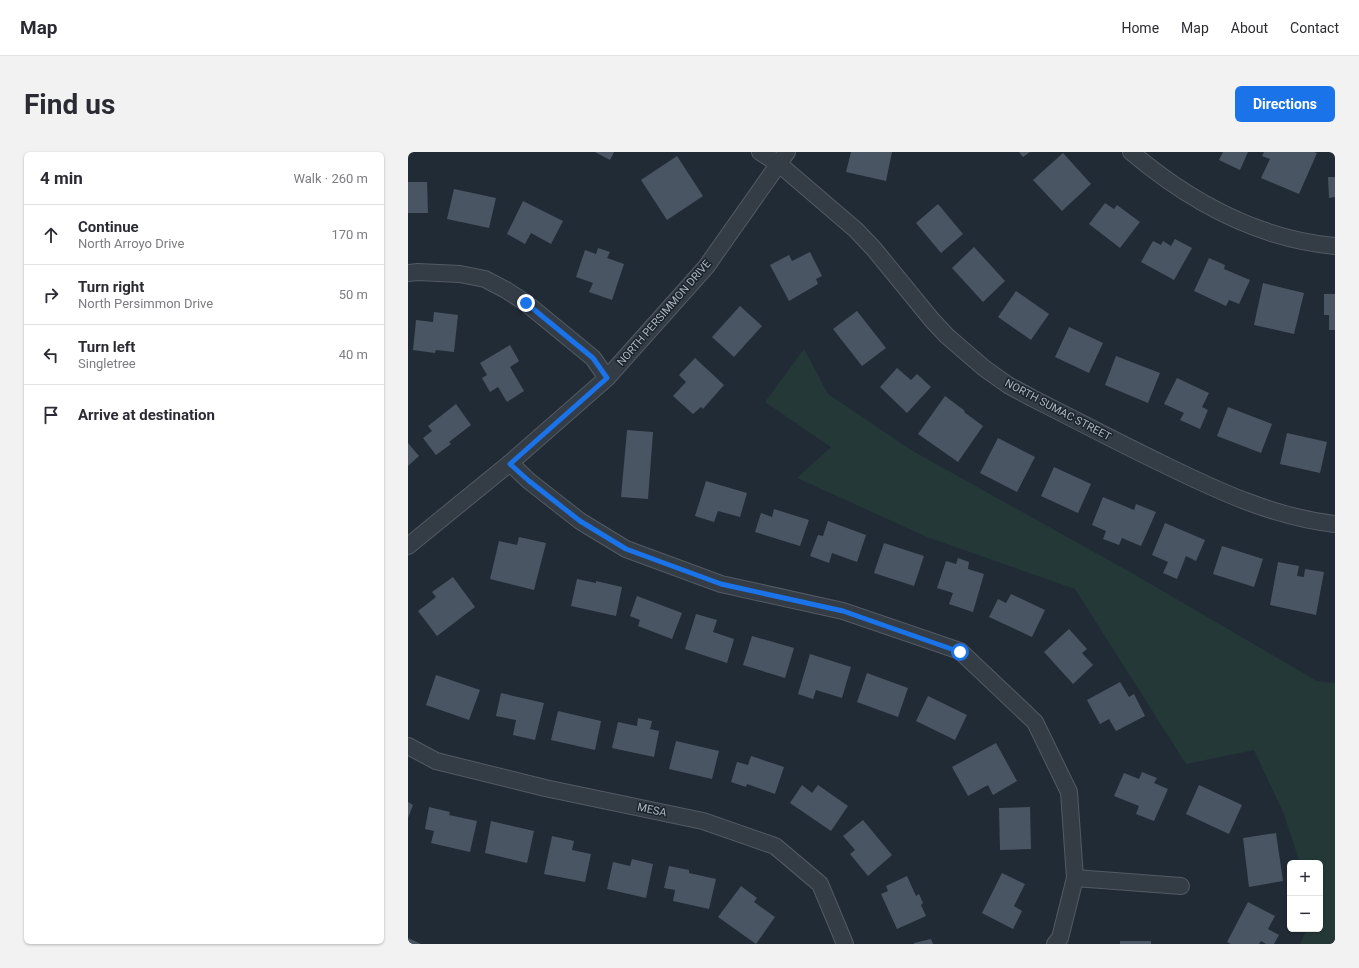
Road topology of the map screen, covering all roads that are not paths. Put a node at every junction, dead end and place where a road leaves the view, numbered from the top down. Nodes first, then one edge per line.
1 (760, 152) edge
2 (1131, 152) edge
3 (783, 158) edge
4 (1335, 246) edge
5 (408, 273) edge
6 (607, 378) junction
7 (510, 464) junction
8 (1335, 524) edge
9 (408, 546) edge
10 (408, 746) edge
11 (1075, 878) junction
12 (1181, 886) dead end
13 (845, 944) edge
14 (1055, 944) edge

1 - 3 street, NORTH SUMAC STREET
2 - 4 street
3 - 6 street, NORTH PERSIMMON DRIVE
3 - 8 street, NORTH SUMAC STREET
5 - 6 street
6 - 7 street, NORTH PERSIMMON DRIVE
7 - 9 street, NORTH PERSIMMON DRIVE
7 - 11 street
10 - 13 street, MESA
11 - 12 street
11 - 14 street

